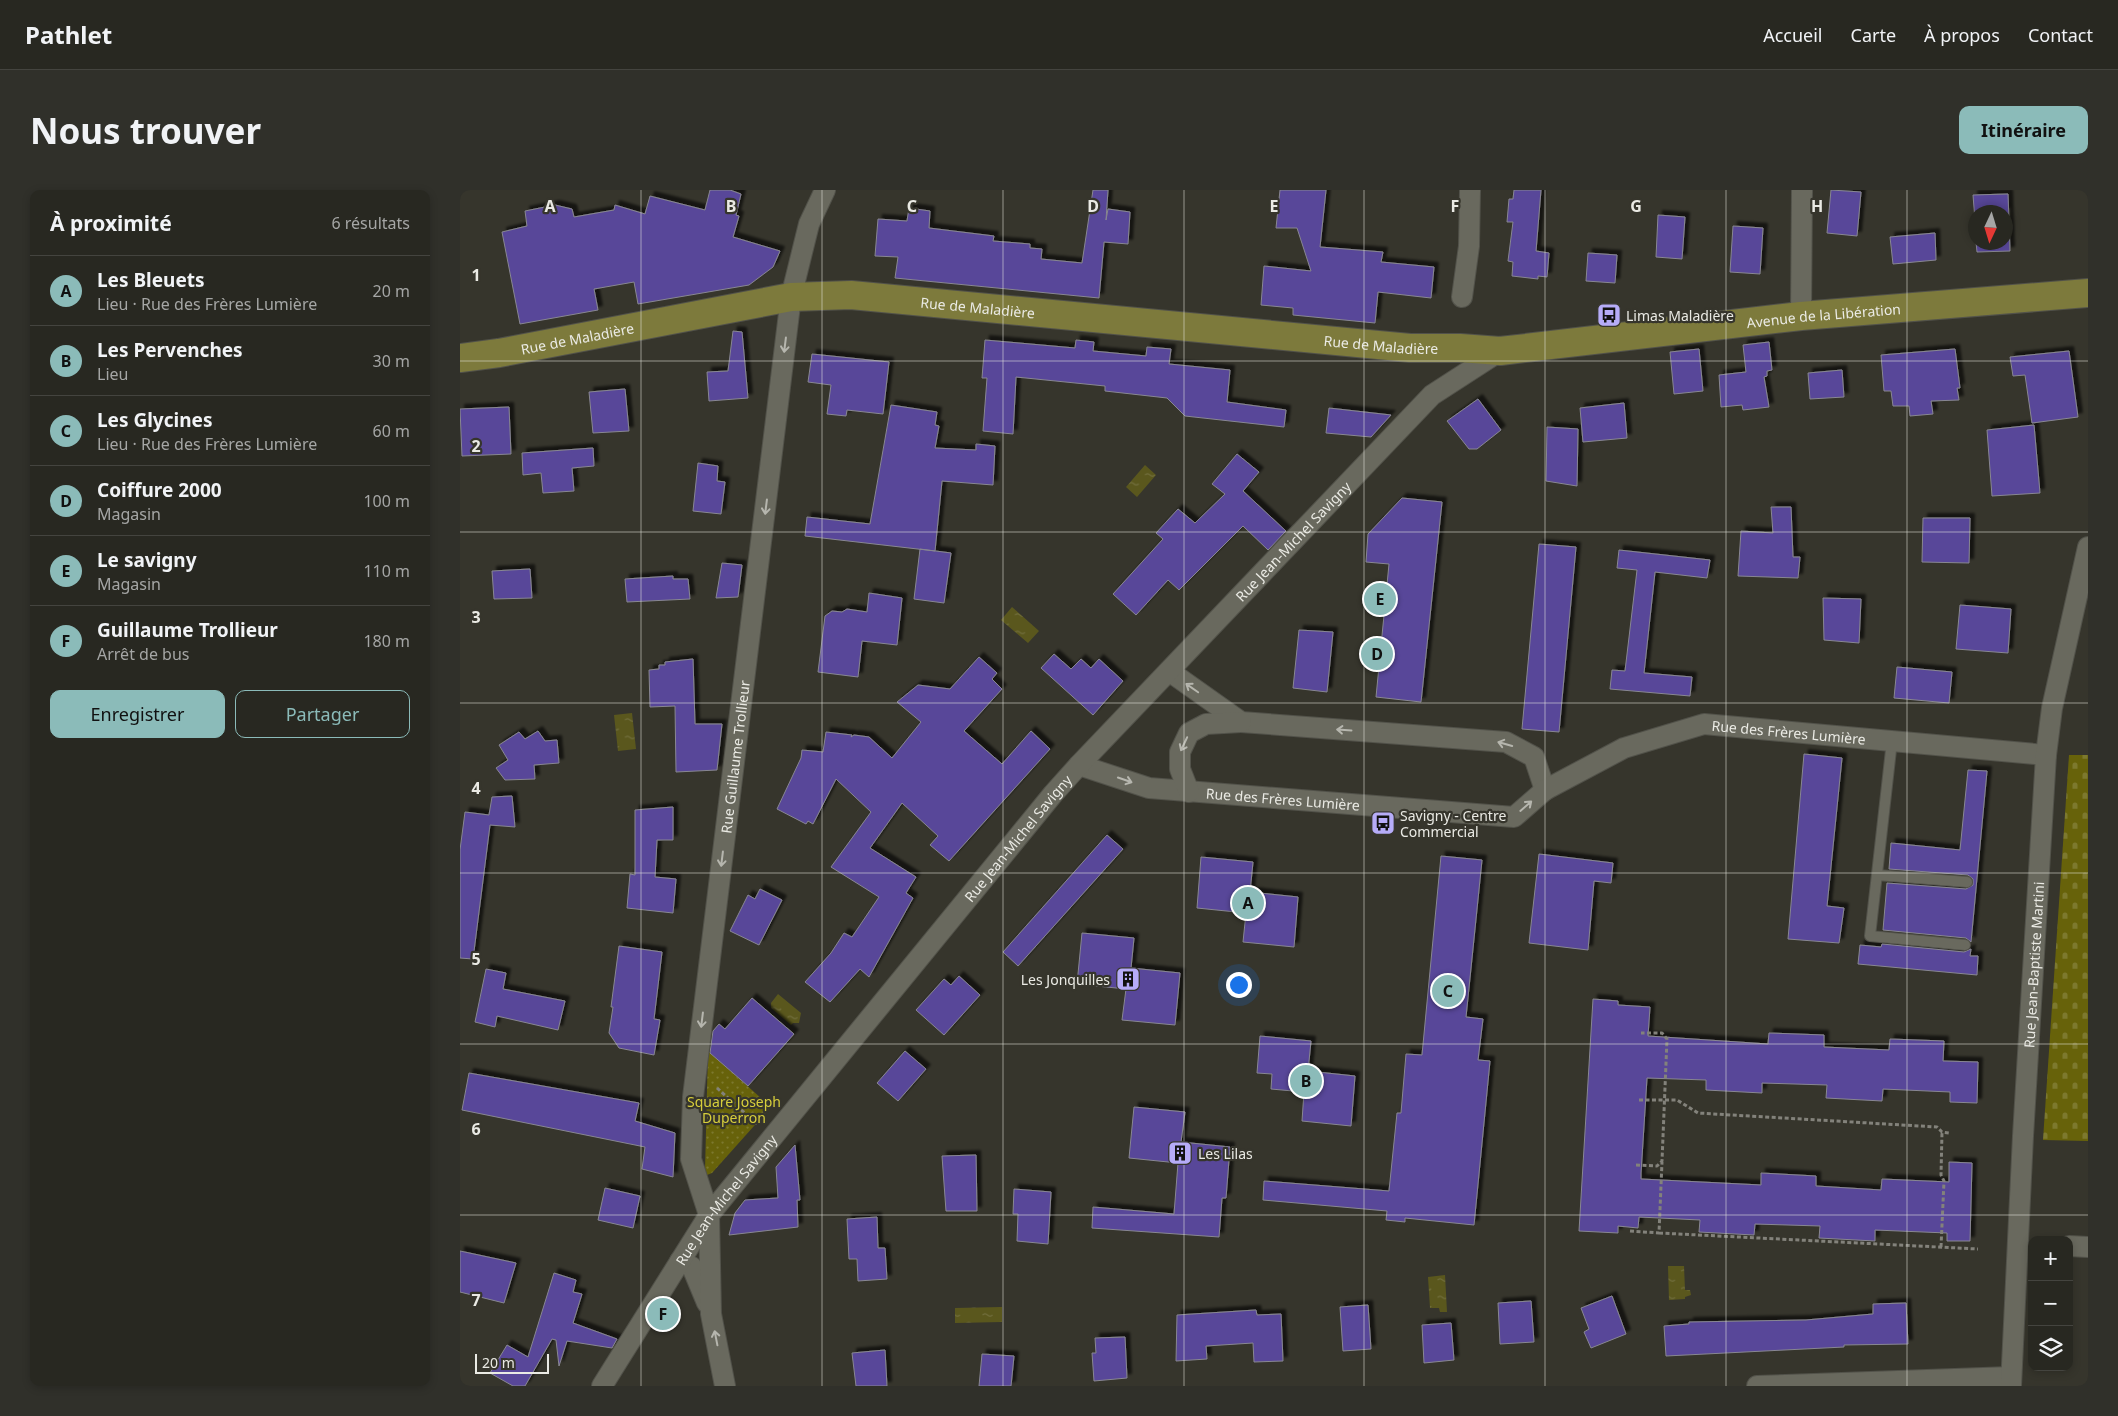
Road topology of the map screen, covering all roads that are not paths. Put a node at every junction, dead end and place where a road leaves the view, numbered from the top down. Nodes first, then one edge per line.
1 (825, 190) edge
2 (1470, 190) edge
3 (1802, 190) edge
4 (2088, 293) edge
5 (792, 297) junction
6 (1462, 297) dead end
7 (1801, 316) junction
8 (1500, 352) junction
9 (460, 358) edge
10 (2088, 547) edge
11 (2084, 583) edge
12 (1169, 671) junction
13 (1241, 722) junction
14 (1892, 741) junction
15 (2046, 755) junction
16 (1079, 765) junction
17 (1545, 790) junction
18 (1189, 792) junction
19 (1877, 875) junction
20 (1967, 882) dead end
21 (1965, 945) dead end
22 (709, 1215) junction
23 (2025, 1244) edge
24 (2073, 1246) edge
25 (2088, 1247) edge
26 (680, 1261) junction
27 (711, 1314) junction
28 (2011, 1382) edge
29 (602, 1386) edge
30 (725, 1386) edge
31 (1757, 1386) edge

1 - 5 street, Rue Guillaume Trollieur
2 - 6 street
3 - 7 street
4 - 7 main road, Avenue de la Libération
5 - 8 main road, Rue de Maladière
5 - 9 main road, Rue de Maladière
5 -> 22 street, Rue Guillaume Trollieur
7 - 8 main road, Avenue de la Libération
8 - 12 street, Rue Jean-Michel Savigny
10 - 11 street, Rue Jean-Baptiste Martini
11 - 15 street, Rue Jean-Baptiste Martini
13 -> 12 street
12 - 16 street, Rue Jean-Michel Savigny
17 -> 13 street, Rue des Frères Lumière
13 -> 18 street, Rue des Frères Lumière
14 - 15 street, Rue des Frères Lumière
14 - 17 street, Rue des Frères Lumière
14 - 19 lane
15 - 23 street, Rue Jean-Baptiste Martini
16 -> 18 street, Rue des Frères Lumière
16 - 22 street, Rue Jean-Michel Savigny
18 -> 17 street, Rue des Frères Lumière
19 - 20 lane
19 - 21 lane
22 - 26 street, Rue Jean-Michel Savigny
22 - 27 street, Rue Guillaume Trollieur
23 - 28 street, Rue Jean-Baptiste Martini
24 - 25 street
26 - 27 street
26 - 29 street, Rue Jean-Michel Savigny
30 -> 27 street
28 - 31 street

